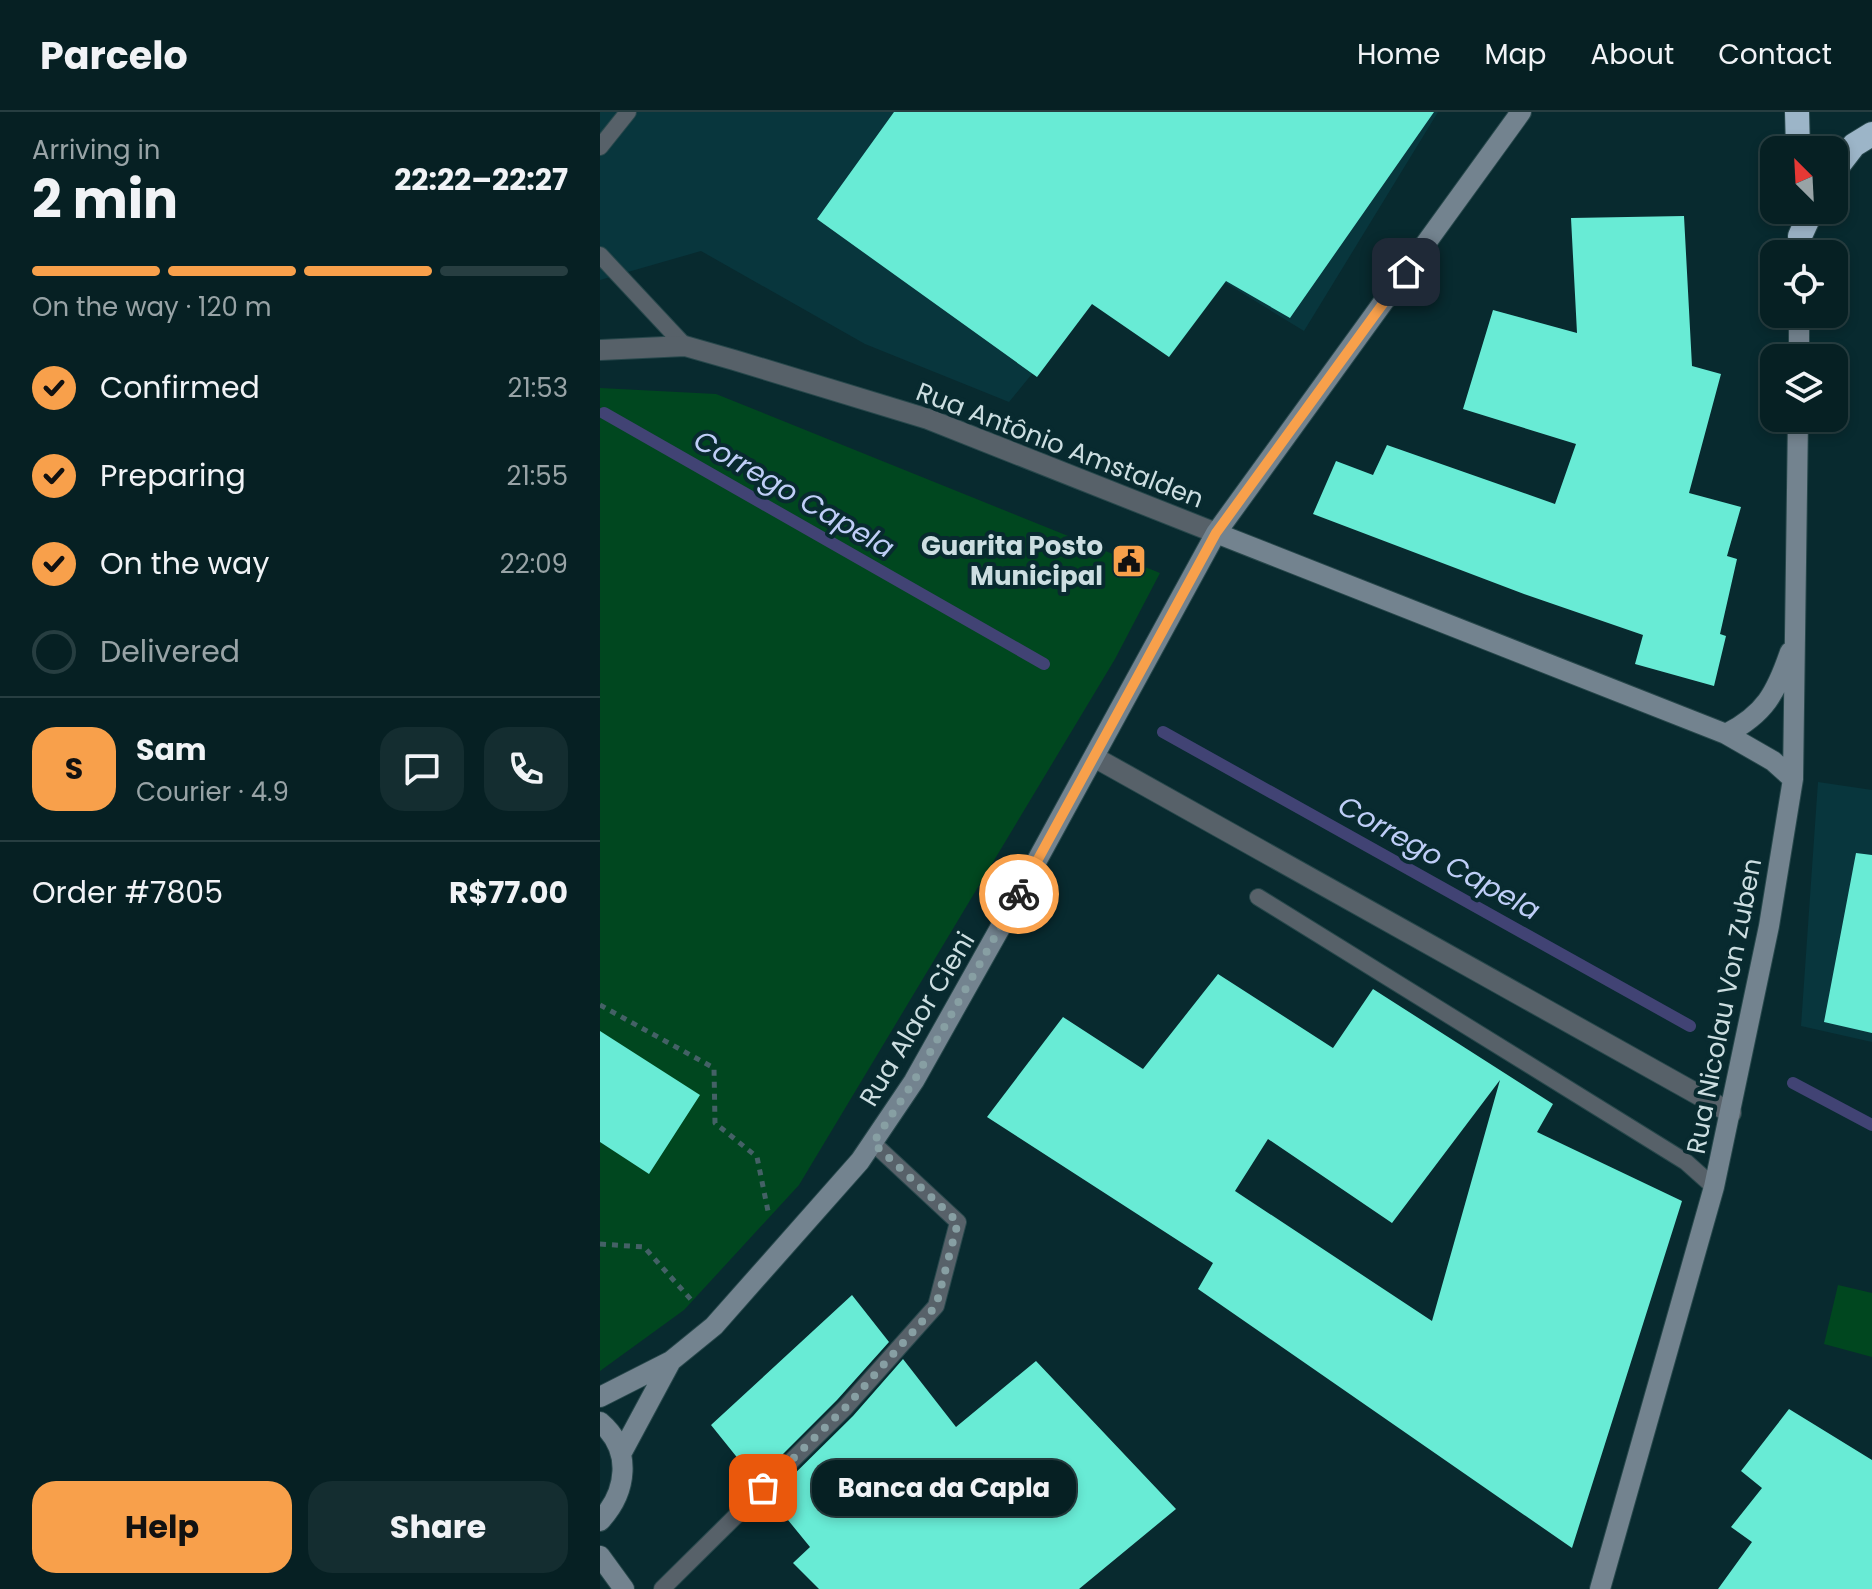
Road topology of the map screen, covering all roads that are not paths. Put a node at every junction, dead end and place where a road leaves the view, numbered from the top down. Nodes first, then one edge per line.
1 (628, 112) edge
2 (1521, 112) edge
3 (1797, 112) edge
4 (1872, 134) edge
5 (1798, 136) edge
6 (600, 147) edge
7 (1848, 153) edge
8 (600, 255) edge
9 (685, 346) junction
10 (600, 350) edge
11 (1798, 432) edge
12 (1216, 533) junction
13 (1797, 633) junction
14 (1726, 734) junction
15 (1094, 757) junction
16 (1793, 779) junction
17 (1258, 897) dead end
18 (1731, 1113) junction
19 (873, 1143) junction
20 (1714, 1187) junction
21 (671, 1361) junction
22 (600, 1397) edge
23 (600, 1422) edge
24 (621, 1454) junction
25 (600, 1521) edge
26 (600, 1556) edge
27 (624, 1589) edge
28 (662, 1589) edge
29 (1600, 1589) edge

1 - 6 lane
2 - 12 main road, Rua Alaor Cieni
3 - 5 highway
4 - 7 highway
8 - 9 lane
9 - 10 street, Rua Antônio Amstalden
9 - 12 street, Rua Antônio Amstalden
11 - 13 main road, Rua Nicolau Von Zuben
12 - 14 main road, Rua Antônio Amstalden
12 - 15 main road, Rua Alaor Cieni
13 - 14 main road
13 - 16 main road, Rua Nicolau Von Zuben
14 - 16 main road, Rua Antônio Amstalden
15 - 18 street
15 - 19 main road, Rua Alaor Cieni
16 - 18 main road, Rua Nicolau Von Zuben
17 - 20 lane
18 - 20 main road, Rua Nicolau Von Zuben
19 - 21 main road, Rua Alaor Cieni
19 - 28 lane
20 - 29 main road, Rua Nicolau Von Zuben
21 - 22 main road, Rua Alaor Cieni
21 - 24 main road, Rua Alaor Cieni
23 - 24 main road
24 - 25 main road
26 - 27 main road

